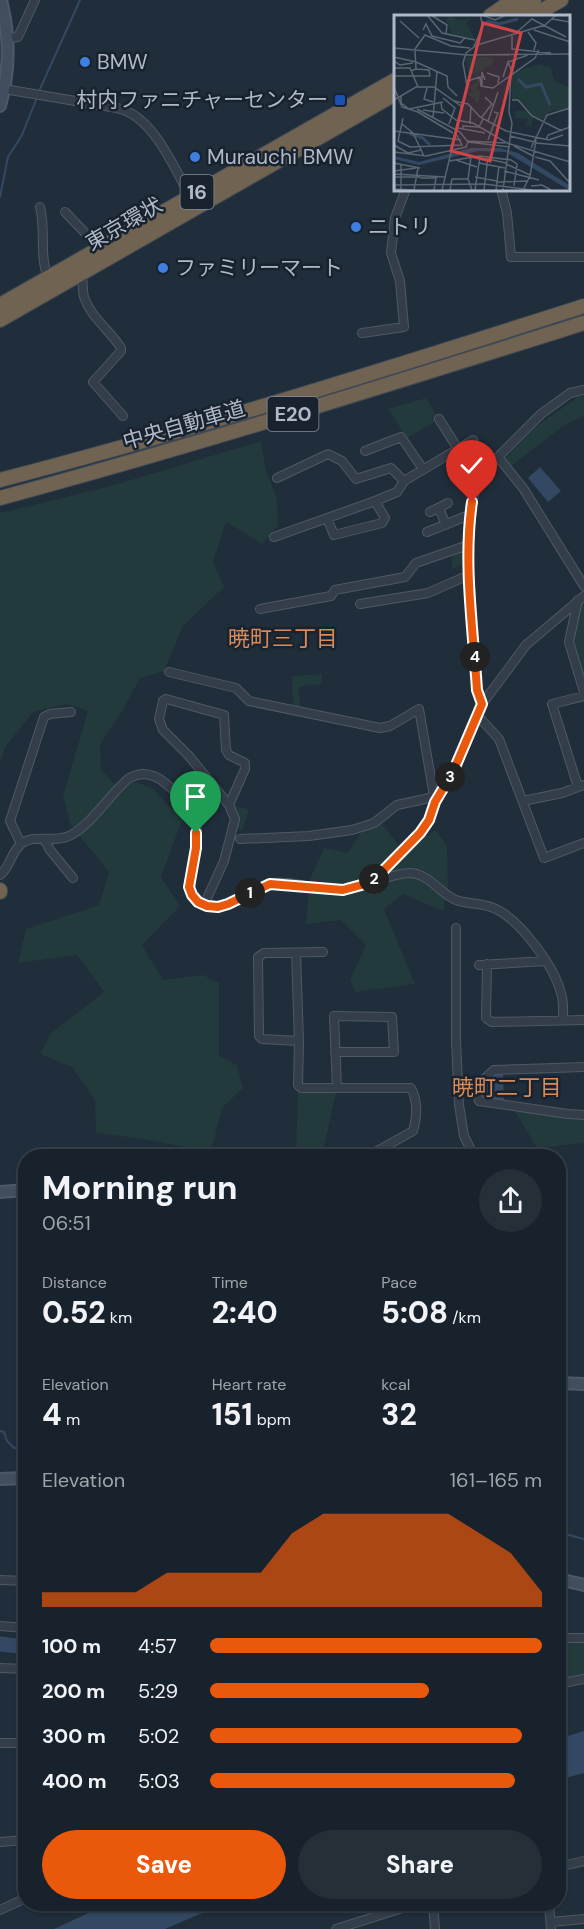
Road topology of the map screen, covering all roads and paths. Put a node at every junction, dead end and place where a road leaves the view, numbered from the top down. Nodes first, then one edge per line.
1 (1, 0) edge
2 (35, 0) edge
3 (513, 0) edge
4 (534, 0) edge
5 (557, 1) edge
6 (491, 15) edge
7 (508, 15) edge
8 (534, 15) edge
9 (7, 38) junction
10 (394, 81) edge
11 (4, 89) junction
12 (394, 95) edge
13 (0, 106) edge
14 (406, 190) edge
15 (501, 190) edge
16 (193, 202) junction
17 (40, 207) dead end
18 (65, 212) dead end
19 (98, 249) junction
20 (584, 257) edge
21 (82, 272) junction
22 (48, 278) junction
23 (0, 305) edge
24 (584, 306) edge
25 (0, 320) edge
26 (584, 323) edge
27 (362, 333) dead end
28 (584, 390) edge
29 (123, 416) dead end
30 (439, 419) dead end
31 (458, 448) junction
32 (365, 451) dead end
33 (498, 457) junction
34 (423, 469) junction
35 (483, 473) junction
36 (277, 478) dead end
37 (0, 480) edge
38 (404, 481) junction
39 (0, 498) edge
40 (375, 501) junction
41 (448, 503) dead end
42 (439, 508) junction
43 (430, 512) dead end
44 (469, 515) junction
45 (327, 518) junction
46 (446, 525) junction
47 (427, 532) dead end
48 (274, 537) dead end
49 (468, 545) junction
50 (469, 575) junction
51 (584, 586) edge
52 (581, 598) edge
53 (360, 604) dead end
54 (260, 609) dead end
55 (169, 672) dead end
56 (584, 694) edge
57 (482, 704) junction
58 (71, 712) dead end
59 (478, 716) junction
60 (581, 786) edge
61 (435, 799) junction
62 (523, 801) junction
63 (229, 806) junction
64 (44, 839) junction
65 (240, 839) dead end
66 (584, 843) edge
67 (21, 844) junction
68 (0, 875) edge
69 (73, 878) dead end
70 (372, 882) junction
71 (204, 904) junction
72 (456, 928) dead end
73 (323, 952) dead end
74 (296, 953) junction
75 (546, 961) junction
76 (563, 1020) junction
77 (584, 1020) edge
78 (298, 1041) junction
79 (335, 1052) junction
80 (584, 1067) edge
81 (337, 1088) junction
82 (584, 1115) edge
83 (381, 1149) edge
84 (470, 1149) edge
85 (18, 1191) edge
86 (0, 1192) edge
87 (566, 1383) edge
88 (584, 1384) edge
89 (18, 1478) edge
90 (0, 1479) edge
91 (0, 1580) edge
92 (566, 1580) edge
93 (18, 1581) edge
94 (584, 1585) edge
95 (0, 1626) edge
96 (18, 1627) edge
97 (566, 1638) edge
98 (584, 1638) edge
99 (0, 1668) edge
100 (18, 1669) edge
101 (584, 1679) edge
102 (566, 1682) edge
103 (0, 1743) edge
104 (18, 1743) edge
105 (18, 1841) edge
106 (0, 1842) edge
107 (584, 1861) edge
108 (566, 1865) edge
109 (18, 1902) edge
110 (0, 1910) edge
111 (394, 1911) edge
112 (434, 1911) edge
113 (584, 1919) edge
114 (551, 1925) edge
115 (336, 1929) edge
116 (435, 1929) edge

1 - 9 main road
2 - 9 street
3 - 6 highway
4 - 7 highway
5 - 8 highway
9 - 11 main road
10 - 16 highway, 東京環状 / 16
11 - 13 main road
11 - 16 street
12 - 16 highway, 東京環状 / 16
14 - 27 street
15 - 20 street
16 - 19 highway, 東京環状 / 16
16 - 21 highway, 東京環状 / 16
17 - 22 street
18 - 19 street
19 - 22 highway, 東京環状 / 16
21 - 25 highway, 東京環状 / 16
21 - 29 street
22 - 23 highway, 東京環状 / 16
24 - 37 highway, 中央自動車道 / E20
26 - 39 highway, 中央自動車道 / E20
28 - 33 street
30 - 31 street
31 - 34 street
31 - 35 street
32 - 34 street
33 - 35 street
33 - 51 street
34 - 38 street
35 - 44 street
36 - 38 street
38 - 40 street
40 - 45 street
40 - 45 street
41 - 42 street
42 - 43 street
42 - 46 street
44 - 46 street
44 - 49 street
45 - 48 street
46 - 47 street
49 - 50 street
49 - 54 street
50 - 53 street
50 - 57 street
52 - 56 street
52 - 57 street
55 - 61 street
56 - 60 street
57 - 59 street
58 - 67 street
59 - 61 street
59 - 62 street
60 - 62 street
61 - 65 street
61 - 70 street
62 - 66 street
63 - 63 street
63 - 71 street
64 - 67 street
64 - 69 street
64 - 71 street
67 - 68 street
70 - 71 street
70 - 75 street
72 - 84 street
73 - 74 street
74 - 78 street
74 - 78 street
75 - 76 street
75 - 76 street
76 - 77 street
78 - 81 street
79 - 79 street
79 - 81 street
80 - 82 street
81 - 83 street
85 - 86 main road
87 - 88 main road
89 - 90 main road
91 - 93 street
92 - 94 main road
95 - 96 street
97 - 98 street
99 - 100 street
101 - 102 street
103 - 104 street
105 - 106 street
107 - 108 street
109 - 110 street
111 - 115 street
112 - 116 street
113 - 114 street

